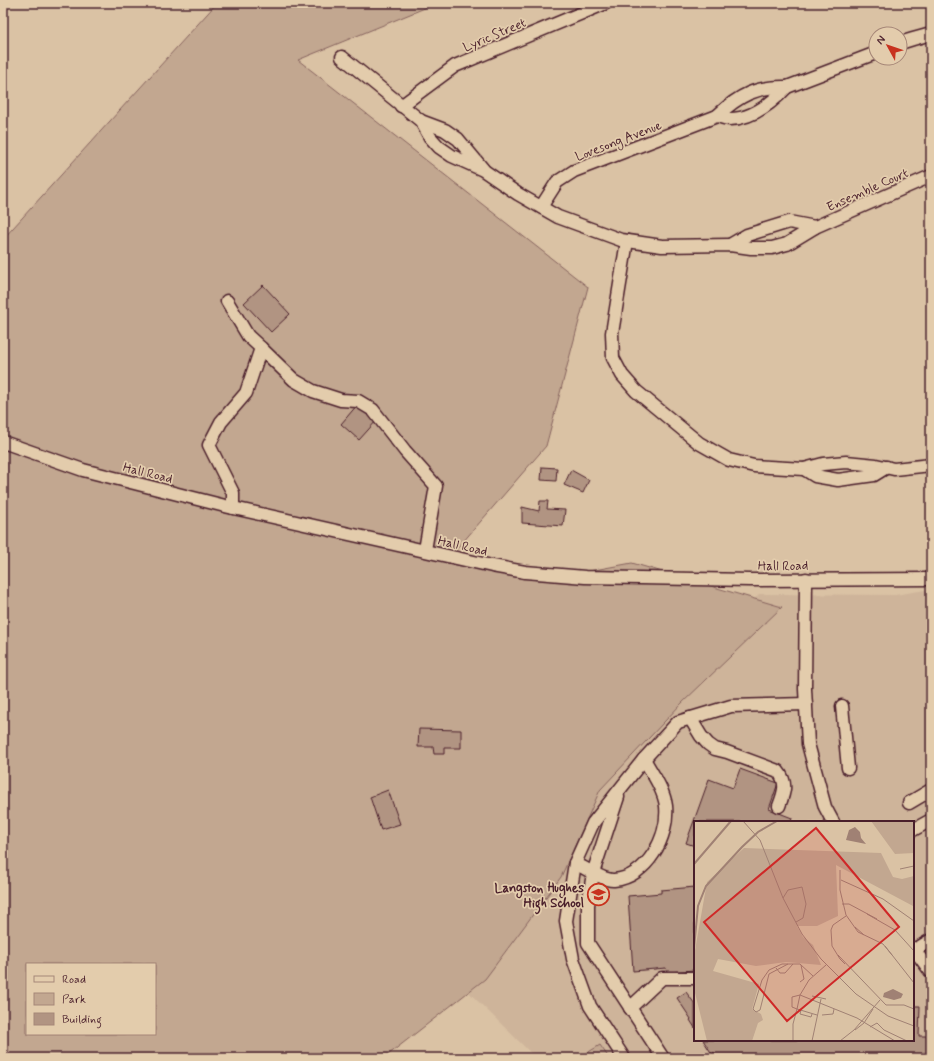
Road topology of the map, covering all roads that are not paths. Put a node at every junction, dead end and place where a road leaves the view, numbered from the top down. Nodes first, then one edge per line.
1 (606, 3) edge
2 (931, 34) edge
3 (908, 41) edge
4 (868, 56) edge
5 (342, 57) dead end
6 (787, 87) junction
7 (401, 106) junction
8 (718, 116) junction
9 (420, 121) junction
10 (483, 170) junction
11 (931, 176) edge
12 (541, 208) junction
13 (815, 227) junction
14 (627, 241) junction
15 (730, 245) junction
16 (227, 301) dead end
17 (261, 348) junction
18 (3, 442) edge
19 (931, 465) edge
20 (891, 468) junction
21 (804, 469) junction
22 (233, 508) junction
23 (425, 550) junction
24 (931, 578) edge
25 (806, 579) junction
26 (806, 704) junction
27 (842, 706) dead end
28 (690, 718) junction
29 (644, 759) junction
30 (848, 768) dead end
31 (621, 788) junction
32 (931, 790) edge
33 (909, 804) dead end
34 (779, 806) dead end
35 (931, 820) edge
36 (832, 821) edge
37 (914, 829) edge
38 (575, 864) junction
39 (593, 873) junction
40 (588, 914) junction
41 (567, 915) junction
42 (931, 940) edge
43 (914, 950) edge
44 (931, 972) edge
45 (694, 978) edge
46 (630, 1008) junction
47 (624, 1058) edge
48 (663, 1058) edge

1 - 7 street, Lyric Street
2 - 3 street
4 - 6 street, Lovesong Avenue
5 - 7 street, Ensemble Court
6 - 8 street, Lovesong Avenue
6 - 8 street, Lovesong Avenue
7 - 9 street, Ensemble Court
8 - 12 street, Lovesong Avenue
9 - 10 street, Ensemble Court
9 - 10 street, Ensemble Court
10 - 12 street, Ensemble Court
11 - 13 street, Ensemble Court
12 - 14 street, Ensemble Court
13 - 15 street, Ensemble Court
13 - 15 street, Ensemble Court
14 - 15 street, Ensemble Court
14 - 21 street
16 - 17 street
17 - 22 street
17 - 23 street
18 - 22 street, Hall Road
19 - 20 street
20 - 21 street
20 - 21 street
22 - 23 street, Hall Road
23 - 25 street, Hall Road
24 - 25 street, Hall Road
25 - 26 street
26 - 28 street
26 - 36 street
27 - 30 street
28 - 29 street
28 - 34 street
29 - 31 street
29 - 39 street
31 - 38 street
31 - 39 street
32 - 33 street
35 - 37 street
38 - 39 street
38 - 41 street
39 - 40 street
40 - 41 street
40 - 46 street
41 - 47 street
42 - 43 street
43 - 44 street
45 - 46 street
46 - 48 street

